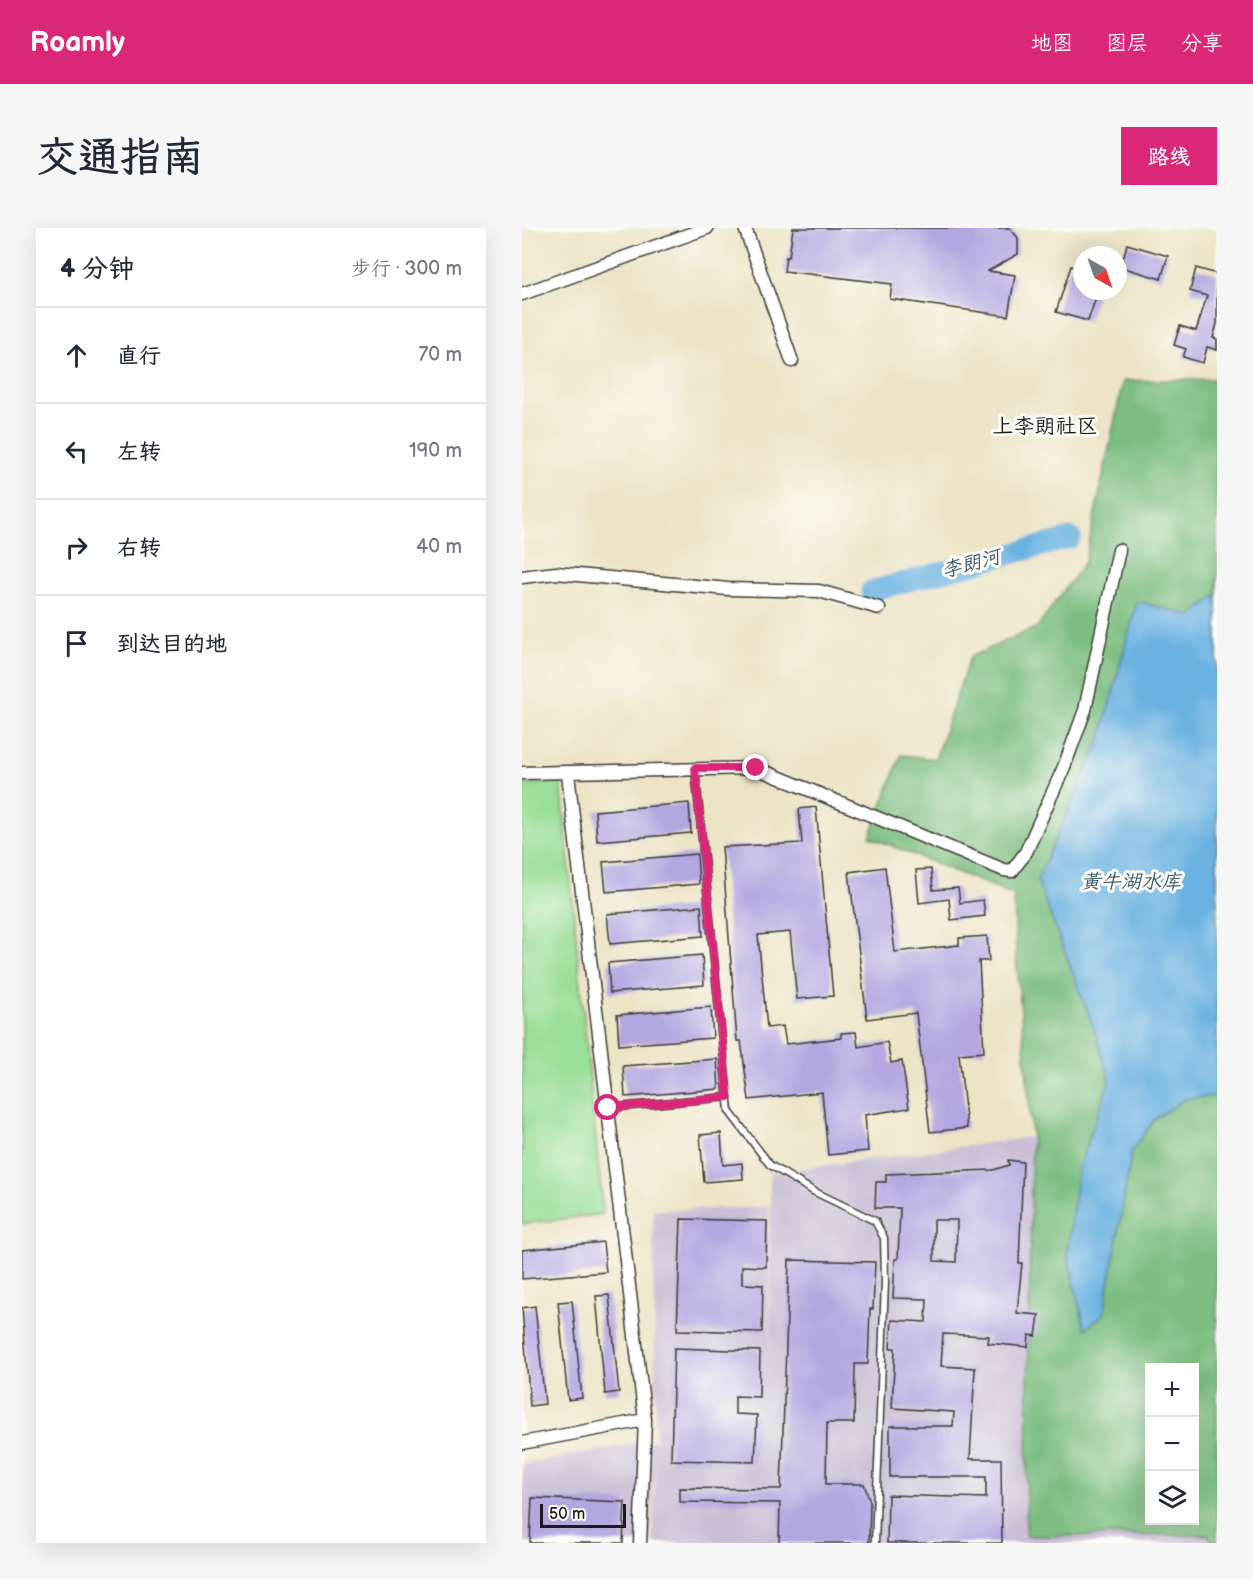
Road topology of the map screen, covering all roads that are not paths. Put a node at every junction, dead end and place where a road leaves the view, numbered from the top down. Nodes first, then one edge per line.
1 (706, 228) edge
2 (745, 228) edge
3 (522, 294) edge
4 (792, 361) dead end
5 (1119, 550) dead end
6 (522, 577) edge
7 (879, 608) dead end
8 (695, 768) junction
9 (522, 772) edge
10 (568, 774) junction
11 (728, 1097) junction
12 (608, 1108) junction
13 (645, 1420) junction
14 (522, 1443) edge
15 (640, 1543) edge
16 (875, 1543) edge

1 - 3 street
2 - 4 street
5 - 8 street
6 - 7 street
8 - 10 street
8 - 11 lane
9 - 10 street
10 - 12 street
11 - 12 lane
11 - 16 lane
12 - 13 street
13 - 14 street
13 - 15 street

